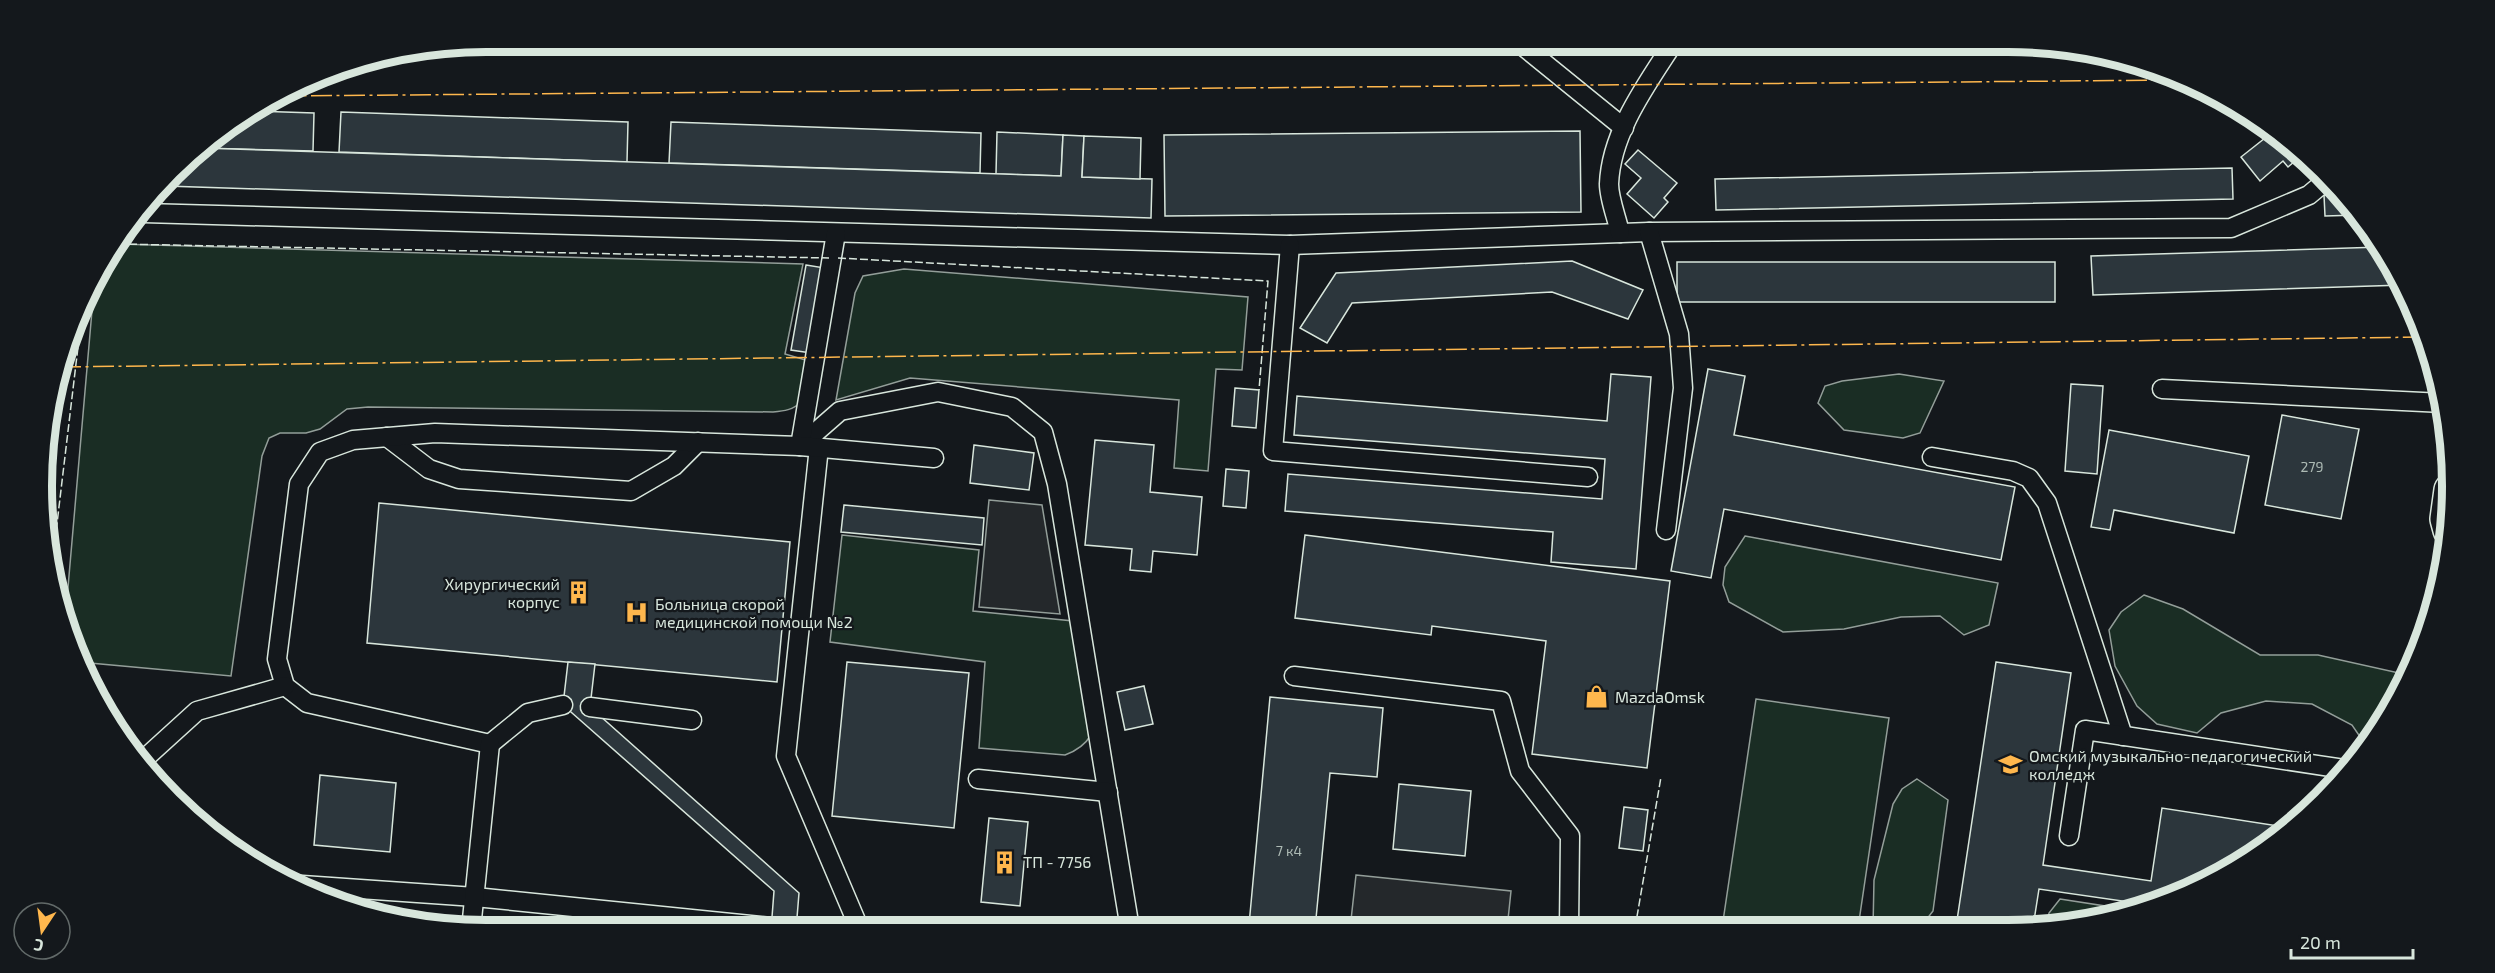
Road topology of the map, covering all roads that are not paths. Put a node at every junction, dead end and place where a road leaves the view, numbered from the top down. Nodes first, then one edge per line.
1 (1530, 52) edge
2 (1668, 52) edge
3 (1624, 128) junction
4 (2320, 185) edge
5 (149, 213) edge
6 (1648, 232) junction
7 (836, 233) junction
8 (1620, 233) junction
9 (1290, 245) junction
10 (2162, 389) dead end
11 (2434, 404) edge
12 (387, 437) junction
13 (698, 442) junction
14 (800, 446) junction
15 (819, 447) junction
16 (1932, 457) dead end
17 (934, 459) dead end
18 (1588, 477) dead end
19 (1666, 530) dead end
20 (1294, 676) dead end
21 (285, 686) junction
22 (563, 705) dead end
23 (590, 707) dead end
24 (692, 720) dead end
25 (2123, 736) junction
26 (490, 744) junction
27 (146, 756) edge
28 (2339, 768) edge
29 (978, 779) dead end
30 (1108, 792) junction
31 (2069, 836) dead end
32 (318, 886) edge
33 (475, 897) junction
34 (472, 920) edge
35 (702, 920) edge
36 (856, 920) edge
37 (1129, 920) edge
38 (1569, 920) edge

1 - 3 lane
2 - 3 lane
3 - 8 lane
4 - 6 lane
5 - 7 lane
6 - 8 lane
6 - 19 lane
7 - 9 lane
7 - 14 lane
8 - 9 lane
9 - 18 lane
10 - 11 lane
12 - 13 lane
12 - 13 lane
12 - 21 lane
13 - 14 lane
14 - 15 lane
14 - 30 lane
15 - 17 lane
15 - 36 lane
16 - 25 lane
20 - 38 lane
21 - 26 lane
21 - 27 lane
22 - 26 lane
23 - 24 lane
25 - 28 lane
25 - 31 lane
26 - 33 lane
29 - 30 lane
30 - 37 lane
32 - 33 lane
33 - 34 lane
33 - 35 lane

